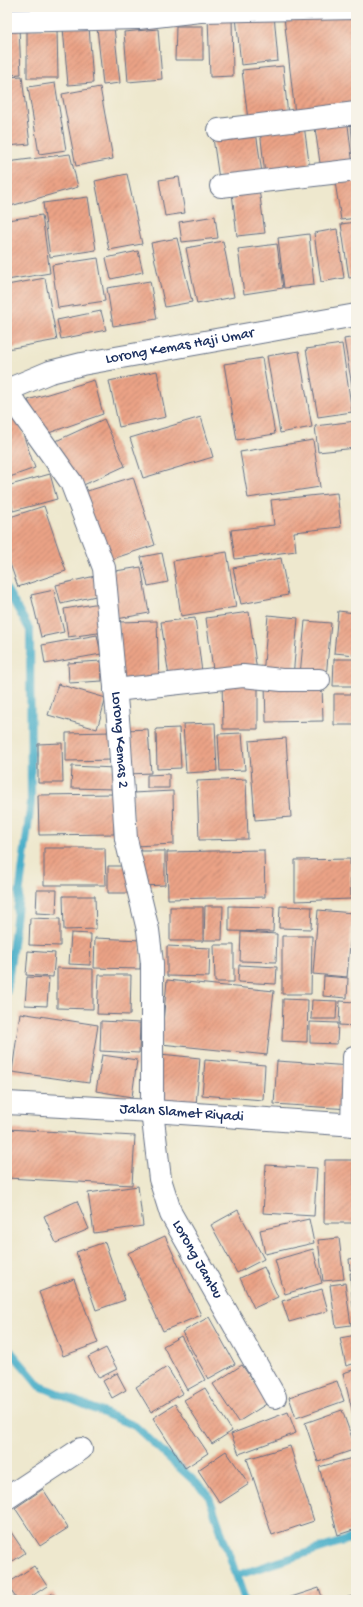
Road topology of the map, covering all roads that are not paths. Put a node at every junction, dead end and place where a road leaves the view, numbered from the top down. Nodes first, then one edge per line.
1 (356, 8) edge
2 (78, 13) edge
3 (7, 21) edge
4 (356, 113) edge
5 (219, 130) dead end
6 (356, 170) edge
7 (221, 186) dead end
8 (356, 315) edge
9 (7, 391) edge
10 (319, 680) dead end
11 (115, 690) junction
12 (354, 1057) dead end
13 (7, 1103) edge
14 (152, 1111) junction
15 (354, 1125) edge
16 (275, 1397) dead end
17 (81, 1449) dead end
18 (7, 1498) edge

1 - 2 street
2 - 3 street
4 - 5 street
6 - 7 street
8 - 9 street, Lorong Kemas Haji Umar
9 - 11 street, Lorong Kemas 2
10 - 11 street
11 - 14 street, Lorong Kemas 2
12 - 15 street
13 - 14 street, Jalan Slamet Riyadi
14 - 15 street, Jalan Slamet Riyadi
14 - 16 street, Lorong Jambu
17 - 18 street

